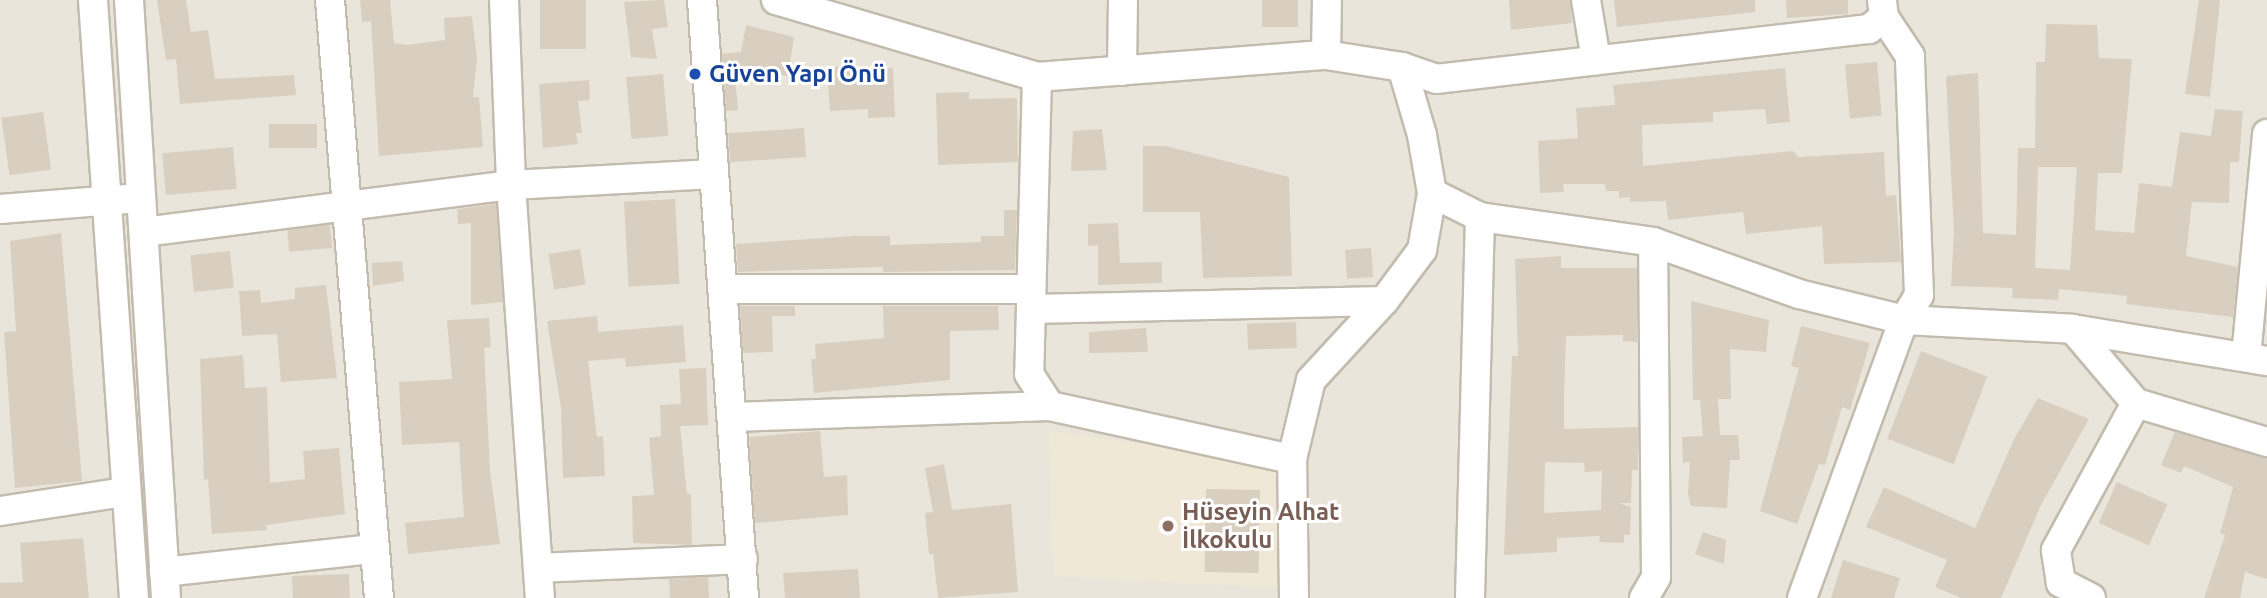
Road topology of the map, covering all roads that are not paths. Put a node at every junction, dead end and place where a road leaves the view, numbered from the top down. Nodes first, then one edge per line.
1 (93, 0) edge
2 (129, 0) edge
3 (330, 0) edge
4 (504, 0) edge
5 (702, 0) edge
6 (776, 0) edge
7 (1123, 0) edge
8 (1327, 0) edge
9 (1587, 0) edge
10 (1883, 9) edge
11 (1326, 55) junction
12 (1596, 60) junction
13 (1402, 67) junction
14 (1122, 71) junction
15 (1037, 77) junction
16 (2267, 134) edge
17 (714, 174) junction
18 (511, 185) junction
19 (1432, 193) junction
20 (141, 197) junction
21 (110, 201) junction
22 (345, 204) junction
23 (0, 209) edge
24 (1480, 217) junction
25 (144, 232) junction
26 (1653, 242) junction
27 (722, 289) junction
28 (1031, 299) junction
29 (1384, 301) junction
30 (1904, 320) junction
31 (2073, 330) junction
32 (2256, 359) edge
33 (2136, 403) junction
34 (1050, 406) junction
35 (732, 417) junction
36 (2267, 442) edge
37 (1292, 458) junction
38 (124, 492) junction
39 (0, 511) edge
40 (373, 549) junction
41 (743, 559) junction
42 (539, 568) junction
43 (165, 585) edge
44 (134, 598) edge
45 (379, 598) edge
46 (540, 598) edge
47 (744, 598) edge
48 (1294, 598) edge
49 (1470, 598) edge
50 (1644, 598) edge
51 (1802, 598) edge
52 (2091, 598) edge

1 - 21 street
2 - 20 street
3 - 22 street
4 - 18 street
5 - 17 street
6 - 15 street
7 - 14 street
8 - 11 street
9 - 12 street
10 - 12 street
10 - 30 street
11 - 13 street
11 - 14 street
12 - 13 street
13 - 19 street
14 - 15 street
15 - 28 street
16 - 32 street
17 - 18 street
17 - 27 street
18 - 22 street
18 - 42 street
19 - 24 street
19 - 29 street
20 - 21 street
20 - 25 street
21 - 23 street
21 - 38 street
22 - 25 street
22 - 40 street
24 - 26 street
24 - 49 street
25 - 43 street
26 - 30 street
26 - 50 street
27 - 28 street
27 - 35 street
28 - 29 street
28 - 34 street
29 - 37 street
30 - 31 street
30 - 51 street
31 - 32 street
31 - 33 street
33 - 36 street
33 - 52 street
34 - 35 street
34 - 37 street
35 - 41 street
37 - 48 street
38 - 39 street
38 - 44 street
40 - 43 street
40 - 45 street
41 - 42 street
41 - 47 street
42 - 46 street

